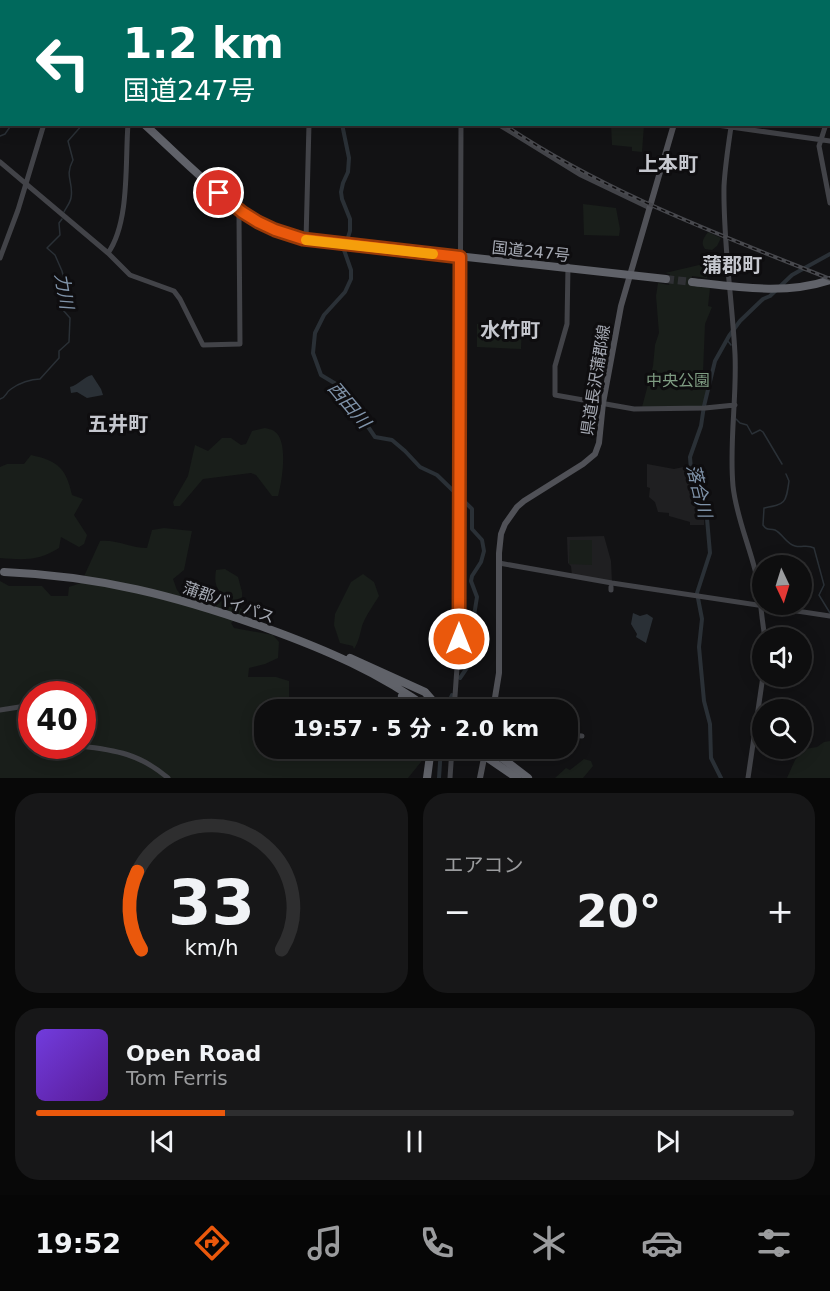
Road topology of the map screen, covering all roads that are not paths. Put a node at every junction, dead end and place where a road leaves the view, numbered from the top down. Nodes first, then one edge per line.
1 (43, 126) edge
2 (128, 126) edge
3 (146, 126) edge
4 (152, 126) edge
5 (309, 126) edge
6 (463, 126) edge
7 (501, 126) edge
8 (674, 126) edge
9 (724, 126) edge
10 (825, 126) edge
11 (731, 127) junction
12 (820, 139) junction
13 (830, 141) edge
14 (0, 162) edge
15 (26, 183) junction
16 (830, 203) edge
17 (650, 208) junction
18 (243, 210) junction
19 (306, 238) junction
20 (108, 253) junction
21 (461, 255) junction
22 (0, 258) edge
23 (568, 267) junction
24 (631, 273) junction
25 (667, 277) tunnel mouth
26 (830, 278) edge
27 (692, 280) tunnel mouth
28 (729, 284) junction
29 (603, 403) junction
30 (735, 405) junction
31 (752, 558) edge
32 (499, 563) junction
33 (752, 605) edge
34 (812, 613) edge
35 (830, 616) edge
36 (372, 675) junction
37 (761, 687) edge
38 (405, 699) edge
39 (414, 699) edge
40 (414, 699) edge
41 (455, 699) edge
42 (495, 699) edge
43 (18, 707) edge
44 (0, 710) edge
45 (578, 736) edge
46 (582, 736) dead end
47 (96, 747) edge
48 (428, 759) edge
49 (451, 759) edge
50 (484, 759) edge
51 (489, 759) edge
52 (494, 759) edge
53 (502, 759) edge
54 (168, 778) edge
55 (425, 778) edge
56 (450, 778) edge
57 (480, 778) edge
58 (519, 778) edge
59 (528, 778) edge
60 (748, 778) edge

1 - 15 street
2 - 20 street
3 - 18 highway, 国道247号
4 - 18 highway, 国道247号
5 - 19 street
6 - 21 street
7 - 17 street
8 - 17 main road, 県道長沢蒲郡線
9 - 11 street
10 - 12 street
11 - 12 street
11 - 28 street
12 - 13 street
12 - 16 street
14 - 15 street
15 - 20 street
15 - 22 street
17 - 24 main road, 県道長沢蒲郡線
18 - 19 highway, 国道247号
18 - 20 street
19 - 21 highway, 国道247号
21 - 23 highway, 国道247号
21 - 41 street
23 - 24 highway, 国道247号
23 - 29 street
24 - 25 highway, 国道247号
24 - 29 main road, 県道長沢蒲郡線
26 - 28 highway
27 - 28 highway
28 - 30 street
29 - 30 street
29 - 32 main road, 県道長沢蒲郡線
30 - 31 street
32 - 33 street
32 - 42 main road, 県道長沢蒲郡線
34 - 35 street
36 - 38 highway
36 - 39 highway, 蒲郡バイパス
36 - 40 highway, 蒲郡バイパス
37 - 60 street
43 - 44 street
45 - 46 street
47 - 54 street
48 - 55 highway
49 - 56 street
50 - 57 main road
51 - 58 highway, bridge
52 - 58 highway, bridge
53 - 59 highway

